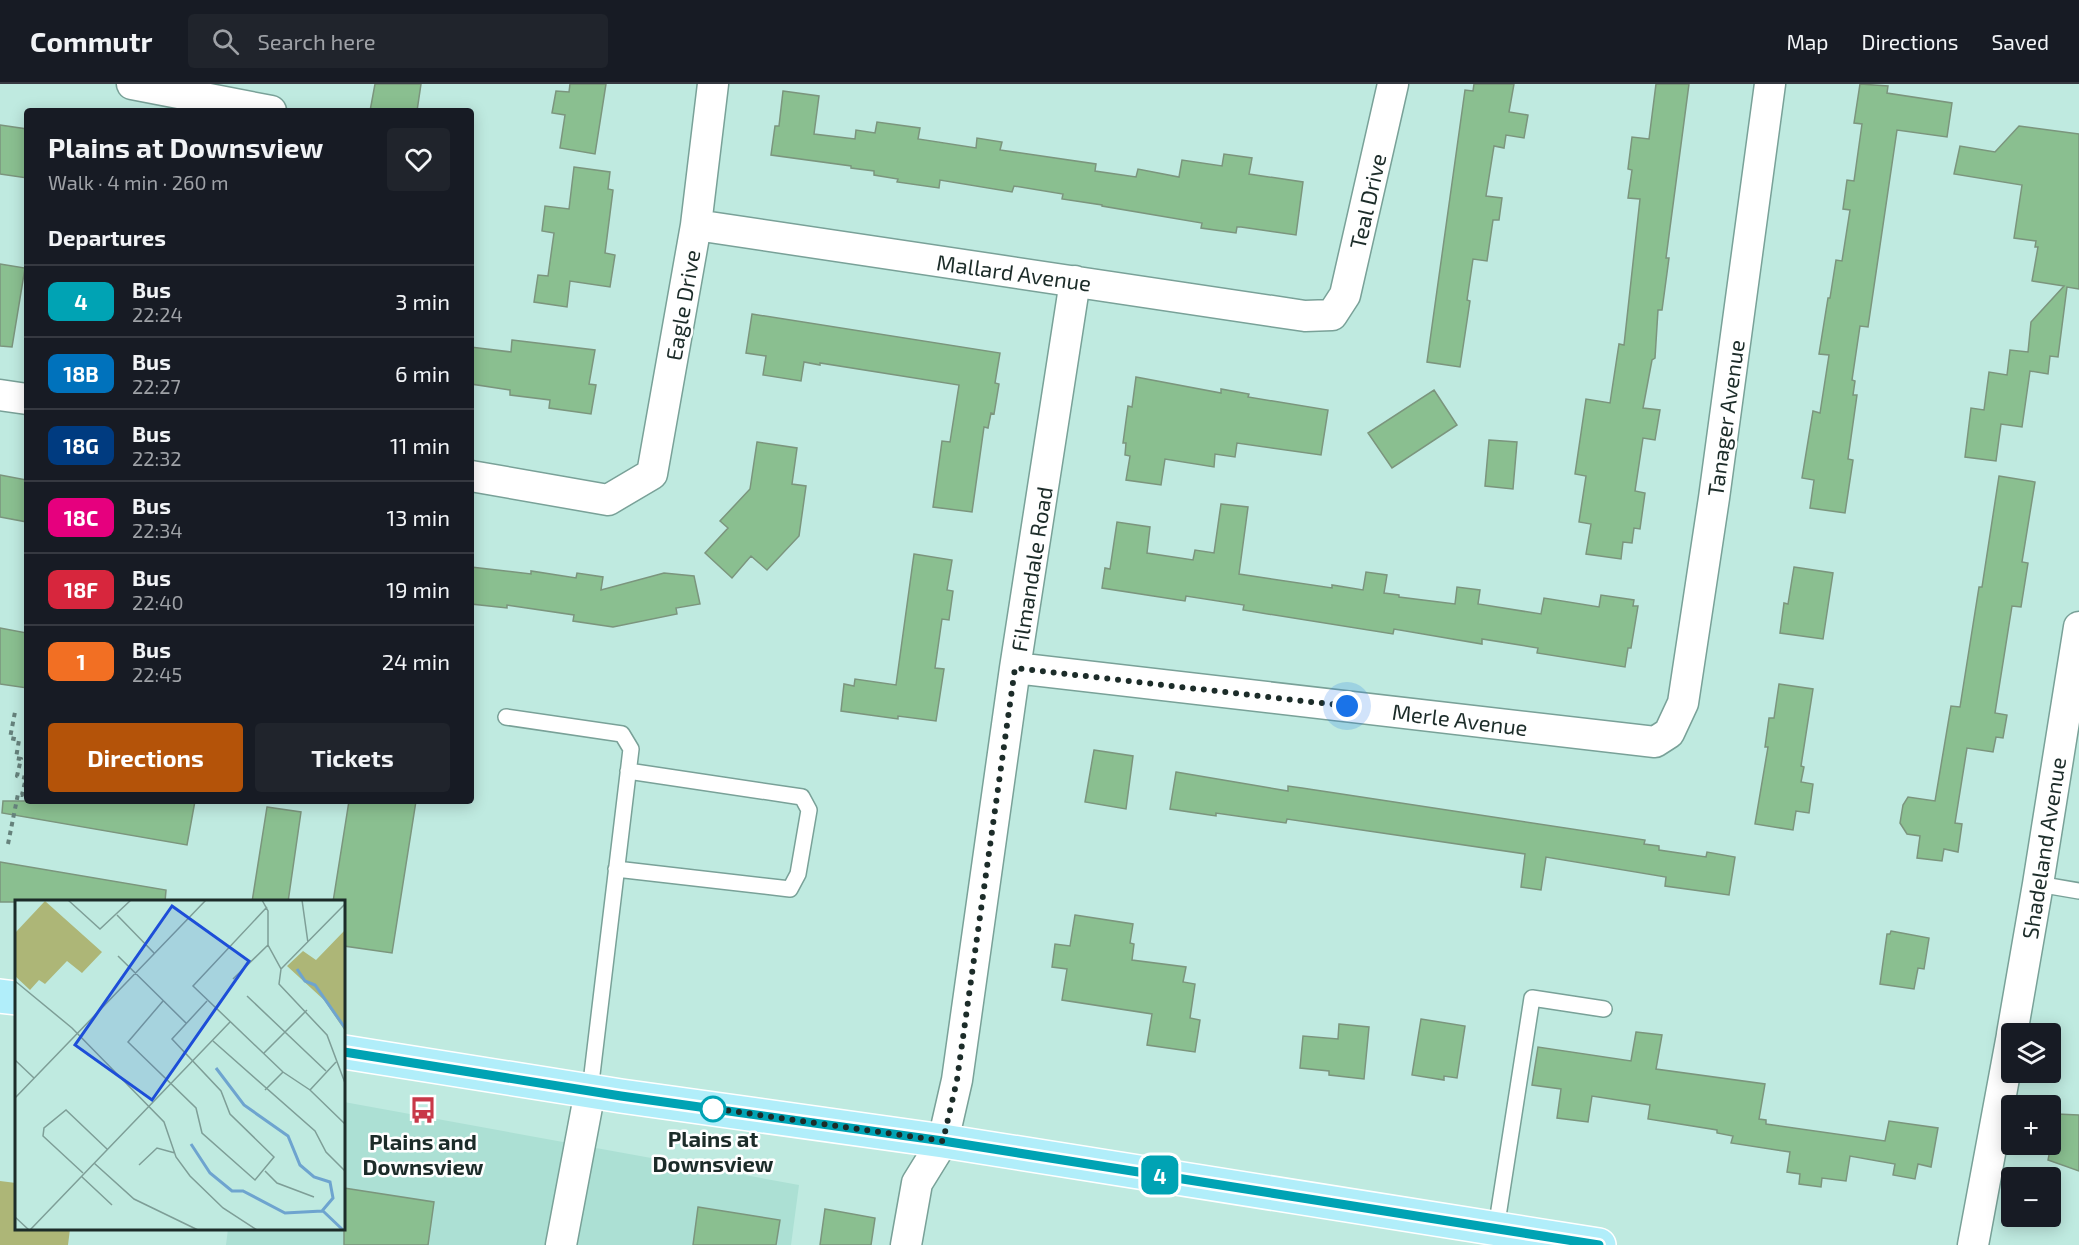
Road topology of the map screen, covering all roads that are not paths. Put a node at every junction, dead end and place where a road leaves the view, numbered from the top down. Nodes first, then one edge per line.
1 (132, 84) edge
2 (713, 84) edge
3 (1393, 84) edge
4 (1770, 84) edge
5 (256, 108) edge
6 (696, 225) junction
7 (1075, 281) junction
8 (1332, 315) joint
9 (0, 395) edge
10 (24, 399) edge
11 (474, 477) edge
12 (2079, 627) edge
13 (1015, 668) junction
14 (506, 717) dead end
15 (1655, 742) joint
16 (628, 771) junction
17 (616, 868) junction
18 (2038, 884) junction
19 (2079, 891) edge
20 (0, 996) edge
21 (15, 998) edge
22 (1604, 1009) dead end
23 (2014, 1023) edge
24 (345, 1052) edge
25 (2003, 1083) edge
26 (590, 1091) junction
27 (943, 1141) junction
28 (1496, 1229) junction
29 (561, 1245) edge
30 (906, 1245) edge
31 (1599, 1245) edge
32 (1973, 1245) edge

1 - 5 street
2 - 6 street, Eagle Drive
3 - 8 street, Teal Drive
4 - 15 street, Tanager Avenue
6 - 7 street, Mallard Avenue
6 - 11 street, Eagle Drive
7 - 8 street, Mallard Avenue
7 - 13 street, Filmandale Road
9 - 10 street
12 - 18 street, Shadeland Avenue
13 - 15 street, Merle Avenue
13 - 27 street, Filmandale Road
14 - 16 lane
16 - 17 lane
16 - 17 lane
17 - 26 lane
18 - 19 lane
18 - 23 street, Shadeland Avenue
20 - 21 main road
22 - 28 lane
24 - 26 main road
25 - 32 street, Shadeland Avenue
26 - 27 main road
26 - 29 street
27 - 28 main road
27 - 30 street, Filmandale Road
28 - 31 main road

